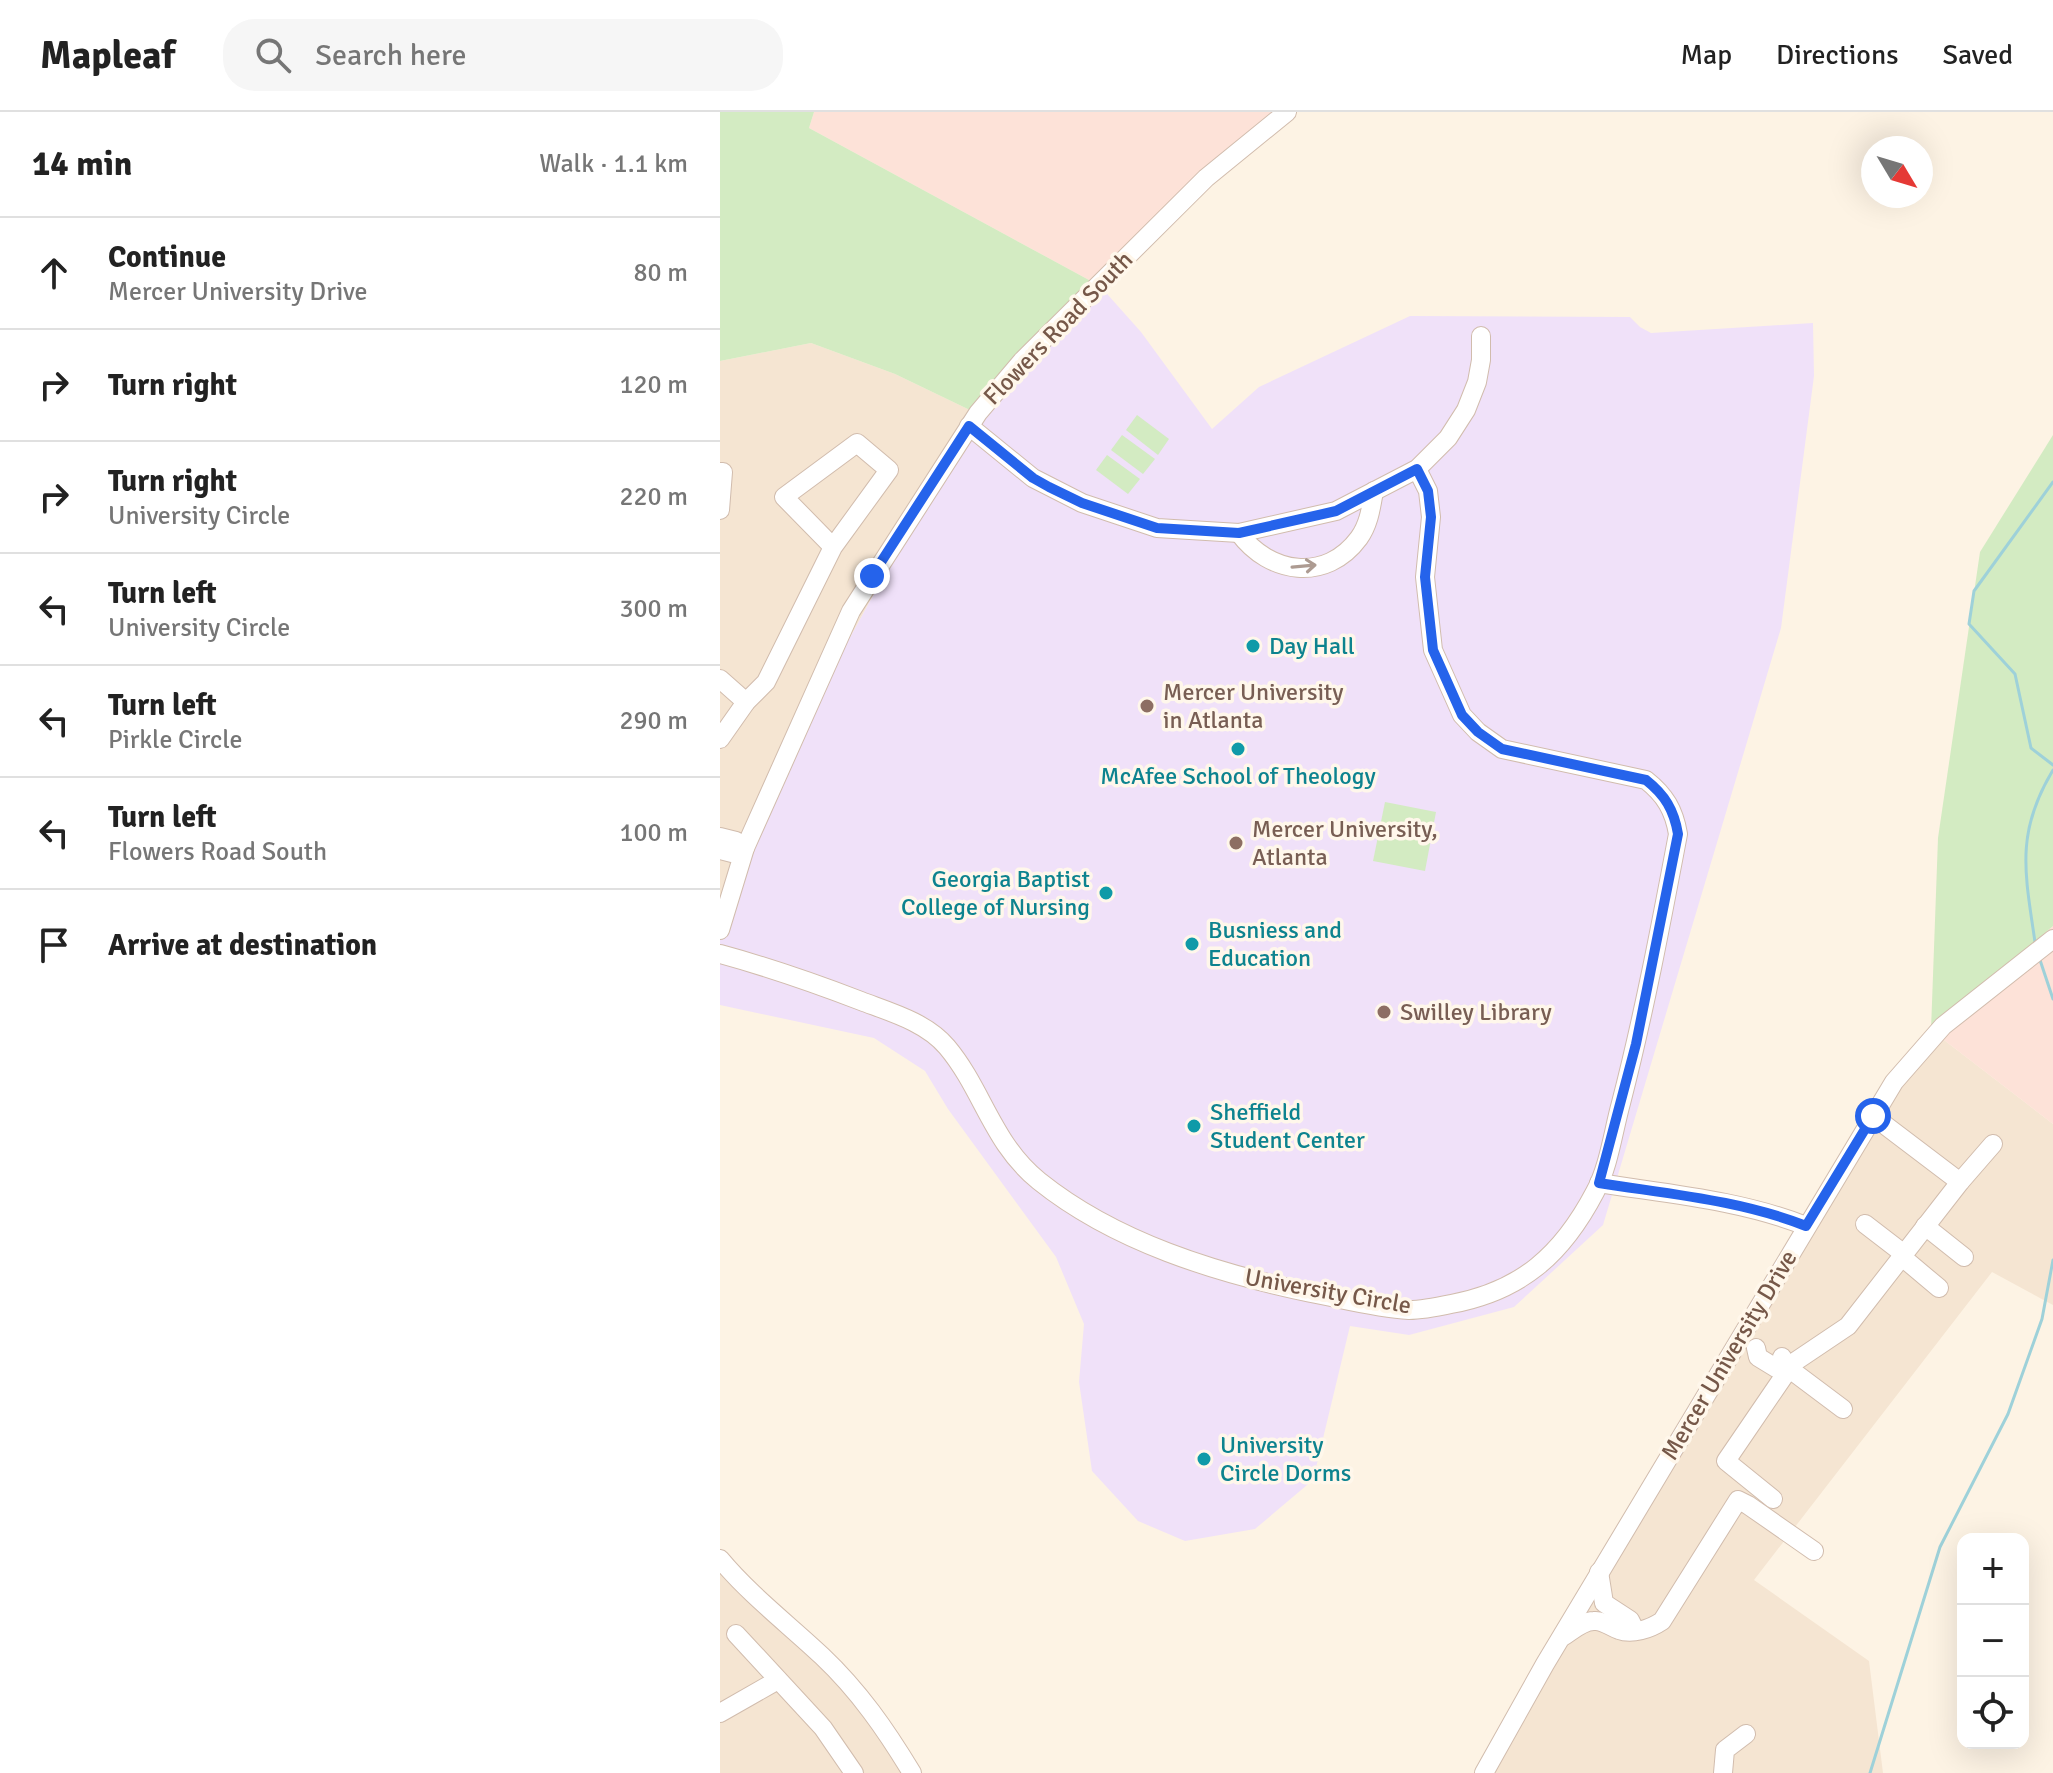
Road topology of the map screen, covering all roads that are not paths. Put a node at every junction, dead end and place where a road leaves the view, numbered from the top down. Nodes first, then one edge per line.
1 (1287, 112) edge
2 (1481, 336) dead end
3 (969, 426) junction
4 (1417, 469) junction
5 (720, 472) edge
6 (1374, 491) junction
7 (720, 510) edge
8 (1239, 533) junction
9 (833, 547) junction
10 (720, 679) edge
11 (746, 702) junction
12 (720, 739) edge
13 (720, 837) edge
14 (745, 848) junction
15 (720, 850) edge
16 (720, 930) edge
17 (2043, 947) edge
18 (720, 954) edge
19 (1873, 1116) junction
20 (1993, 1144) dead end
21 (1960, 1182) junction
22 (1599, 1183) junction
23 (1865, 1224) dead end
24 (1806, 1226) junction
25 (1925, 1226) junction
26 (1903, 1255) junction
27 (1964, 1257) dead end
28 (1939, 1288) dead end
29 (1738, 1340) junction
30 (1787, 1367) junction
31 (1843, 1409) dead end
32 (1773, 1499) dead end
33 (1814, 1551) dead end
34 (720, 1559) edge
35 (1599, 1572) junction
36 (1606, 1615) junction
37 (736, 1634) dead end
38 (1560, 1639) junction
39 (778, 1680) junction
40 (720, 1713) edge
41 (1746, 1734) dead end
42 (854, 1773) edge
43 (912, 1773) edge
44 (1484, 1773) edge
45 (1723, 1773) edge

1 - 3 street, Flowers Road South
2 - 4 street
3 - 8 street
3 - 14 street, Flowers Road South
4 - 6 street
4 - 22 street, University Circle
5 - 7 street
6 - 8 street
8 -> 6 street
9 - 9 street
9 - 11 street
10 - 11 street
11 - 12 street
13 - 14 street
14 - 15 street
14 - 16 street, Flowers Road South
17 - 19 street, Mercer University Drive
18 - 22 street, University Circle
19 - 21 street
19 - 24 street, Mercer University Drive
20 - 21 street
21 - 25 street
22 - 24 street
23 - 26 street
24 - 29 street, Mercer University Drive
25 - 26 street
25 - 27 street
26 - 28 street
26 - 30 street
29 - 30 street
29 - 35 street, Mercer University Drive
30 - 31 street
30 - 32 street
33 - 36 street
34 - 43 street
35 - 36 street
35 - 38 street, Mercer University Drive
36 - 38 street
37 - 39 street
38 - 44 street, Mercer University Drive
39 - 40 street
39 - 42 street
41 - 45 street

